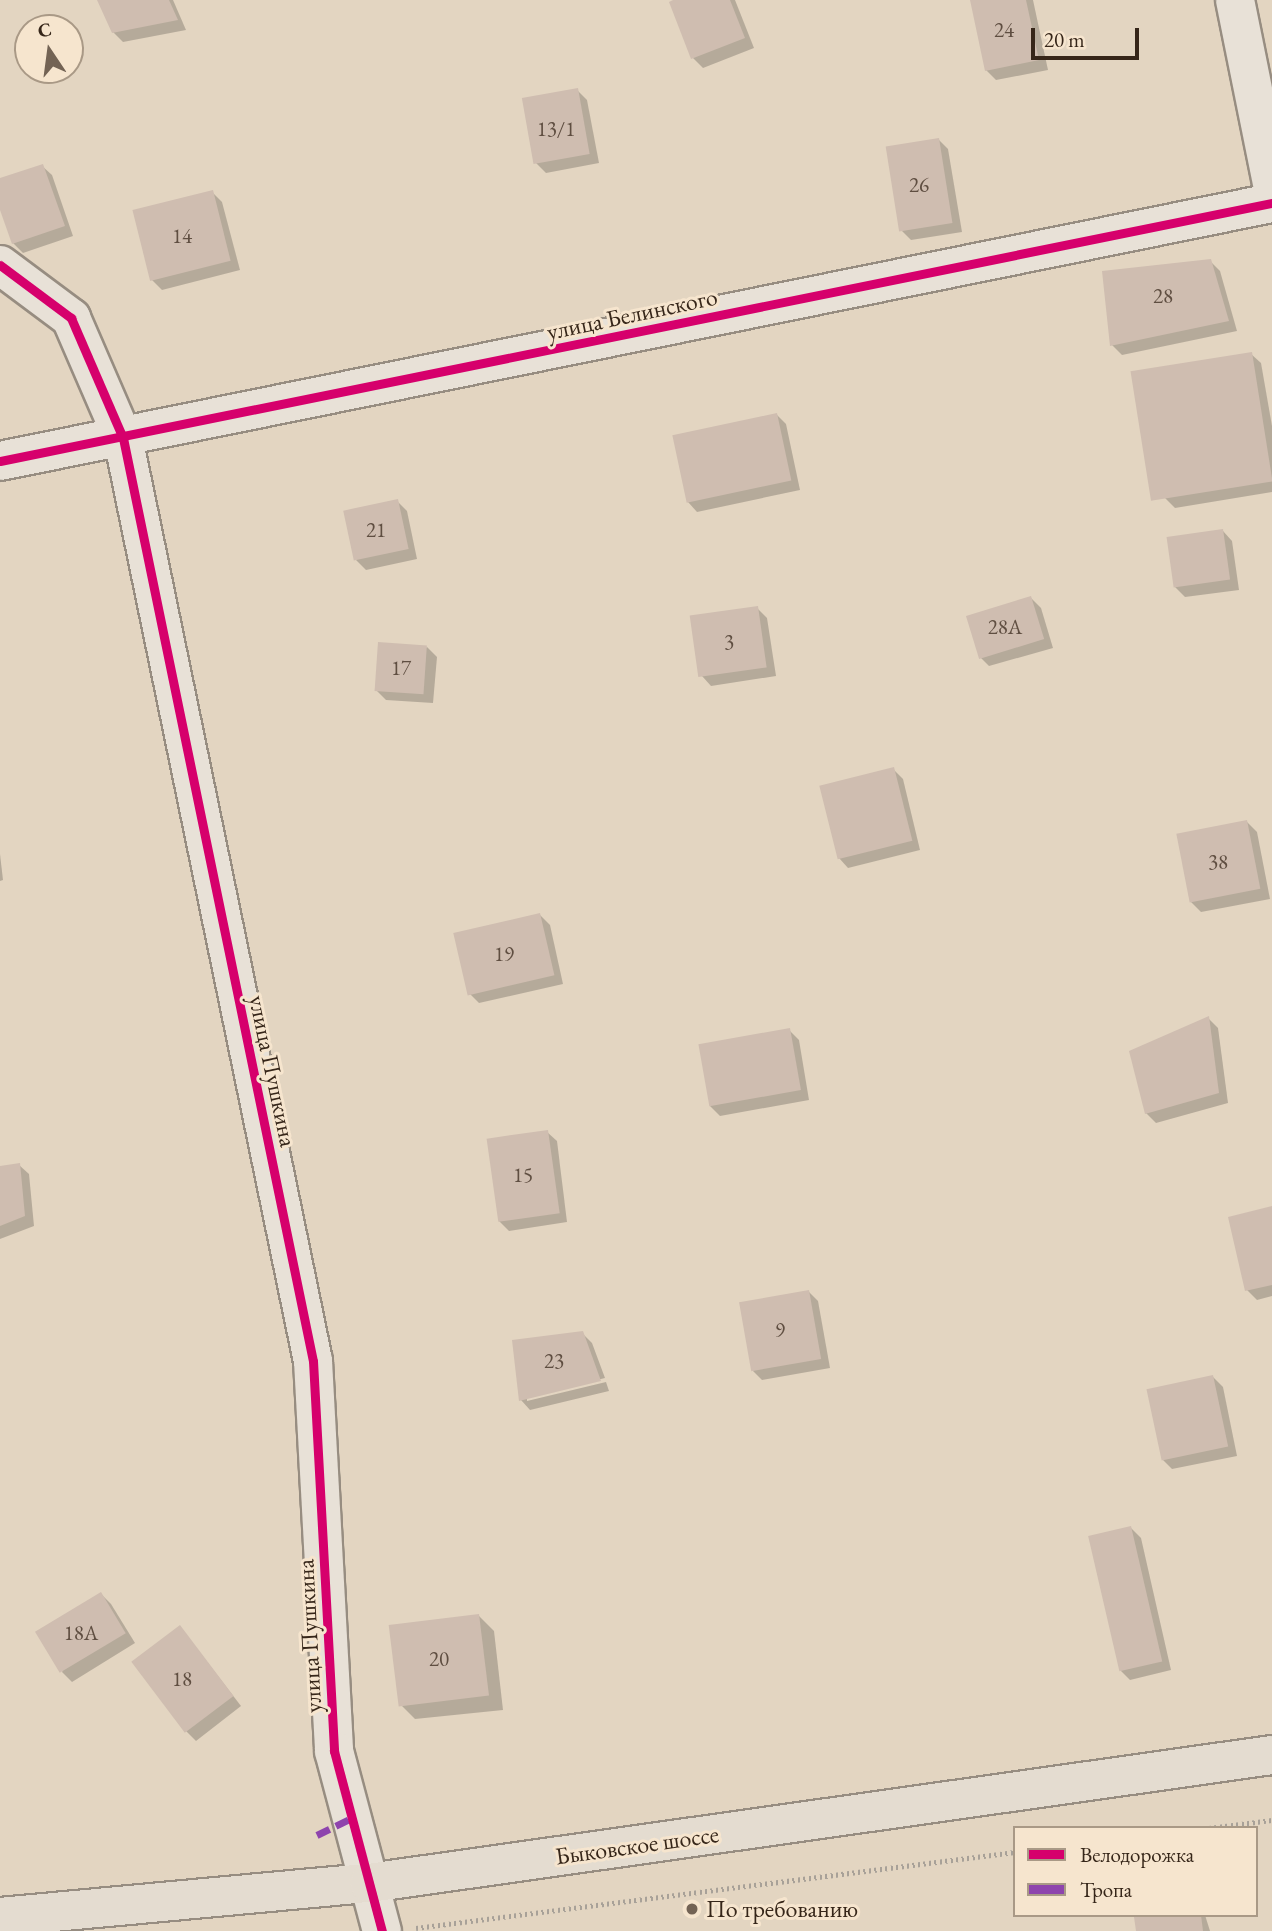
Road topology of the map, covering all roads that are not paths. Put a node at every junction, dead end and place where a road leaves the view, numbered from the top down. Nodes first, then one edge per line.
1 (1235, 0) edge
2 (1272, 183) edge
3 (1272, 203) edge
4 (0, 265) edge
5 (123, 438) junction
6 (0, 461) edge
7 (1272, 1755) edge
8 (369, 1883) junction
9 (0, 1917) edge
10 (393, 1930) edge

1 - 2 street
3 - 5 street, улица Белинского
4 - 5 street, улица Пушкина
5 - 6 street, улица Белинского
5 - 8 street, улица Пушкина
7 - 8 main road, Быковское шоссе
8 - 9 main road, Быковское шоссе
8 - 10 street, улица Пушкина

